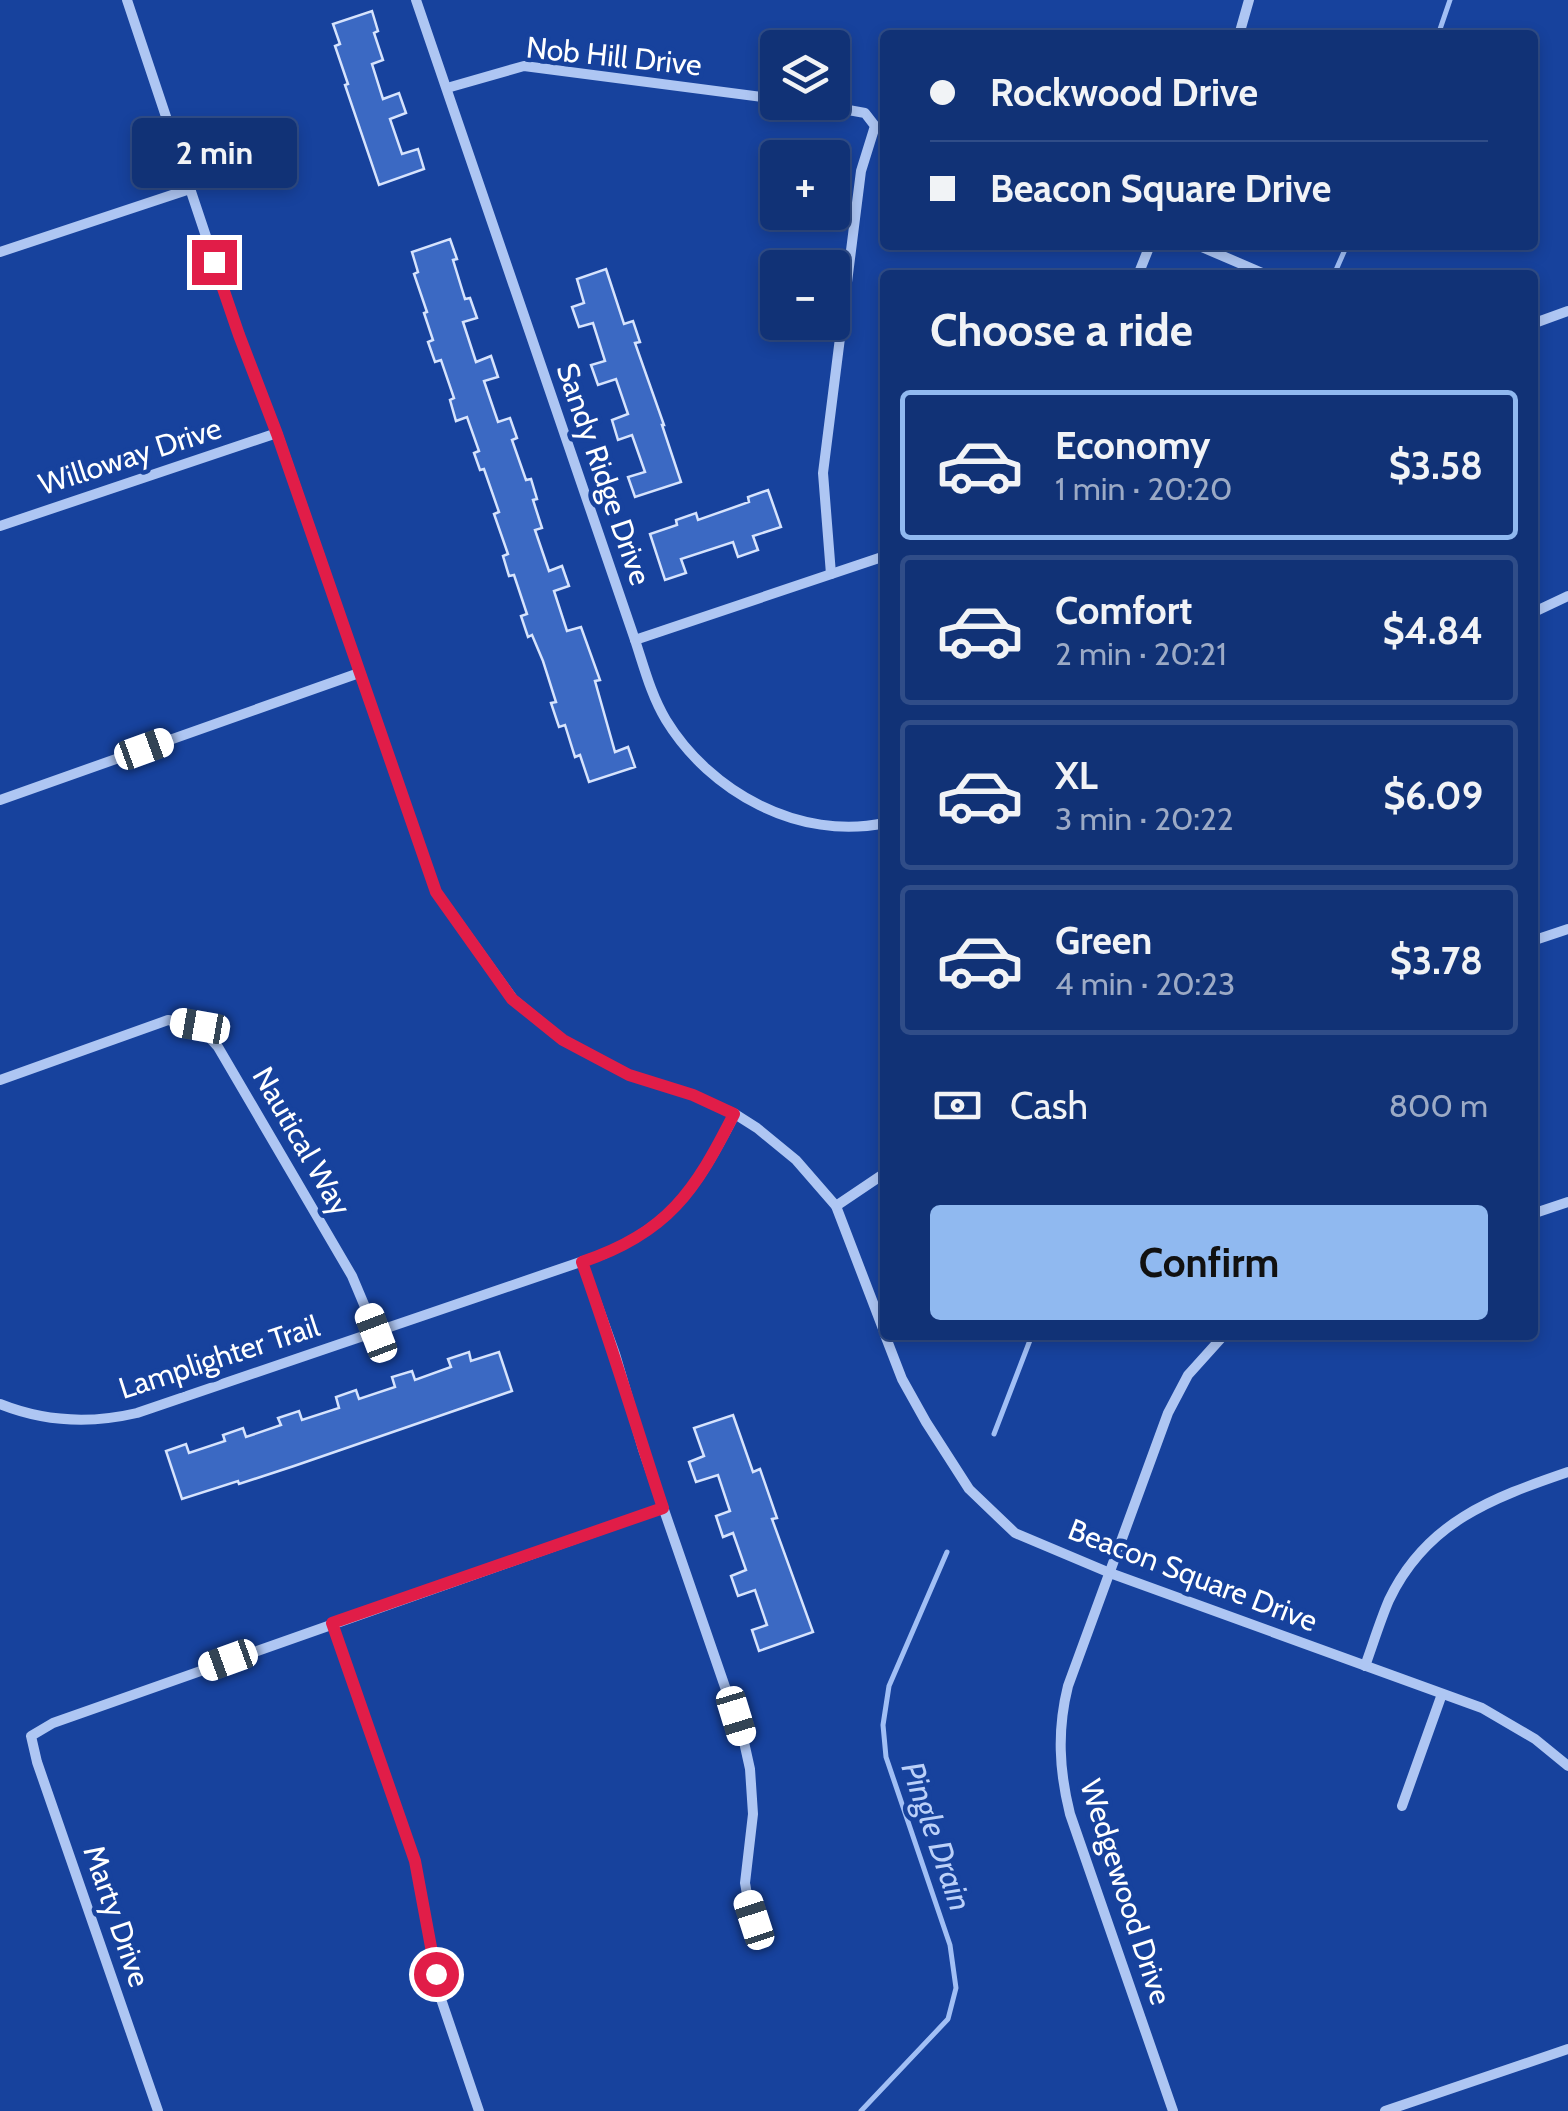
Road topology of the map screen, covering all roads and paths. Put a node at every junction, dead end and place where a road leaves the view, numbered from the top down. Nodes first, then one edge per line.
1 (127, 0) edge
2 (416, 0) edge
3 (1249, 0) edge
4 (1241, 30) edge
5 (447, 88) junction
6 (760, 97) edge
7 (850, 110) edge
8 (190, 189) junction
9 (1209, 250) edge
10 (0, 252) edge
11 (1255, 270) edge
12 (1568, 312) edge
13 (1538, 322) edge
14 (277, 434) junction
15 (0, 526) edge
16 (880, 558) edge
17 (830, 574) junction
18 (1568, 596) edge
19 (1538, 611) edge
20 (634, 640) junction
21 (358, 673) junction
22 (0, 800) edge
23 (880, 823) edge
24 (1568, 929) edge
25 (1538, 939) edge
26 (0, 1080) edge
27 (734, 1114) junction
28 (880, 1175) edge
29 (1568, 1202) edge
30 (836, 1206) junction
31 (1538, 1212) edge
32 (582, 1262) junction
33 (880, 1321) edge
34 (376, 1333) junction
35 (887, 1340) edge
36 (1219, 1340) edge
37 (0, 1404) edge
38 (1568, 1472) edge
39 (663, 1508) junction
40 (1110, 1573) junction
41 (332, 1623) junction
42 (1364, 1666) junction
43 (1442, 1694) junction
44 (1568, 1766) edge
45 (1402, 1806) dead end
46 (761, 1939) dead end
47 (1568, 2049) edge
48 (158, 2111) edge
49 (479, 2111) edge
50 (1173, 2111) edge
51 (1385, 2111) edge

1 - 8 street, Beacon Square Drive
2 - 5 street, Sandy Ridge Drive
3 - 4 street
5 - 6 street, Nob Hill Drive
5 - 20 street, Sandy Ridge Drive
7 - 17 street
8 - 10 street
8 - 14 street, Beacon Square Drive
9 - 11 street
12 - 13 street
14 - 15 street, Willoway Drive
14 - 21 street, Beacon Square Drive
16 - 17 street
17 - 20 street
18 - 19 street
20 - 23 street, Sandy Ridge Drive
21 - 22 street
21 - 27 street, Beacon Square Drive
24 - 25 street
26 - 34 street, Nautical Way
27 - 30 street, Beacon Square Drive
27 - 32 street, Lamplighter Trail
28 - 30 street
29 - 31 street
30 - 33 street, Beacon Square Drive
32 - 34 street, Lamplighter Trail
32 - 39 street
34 - 37 street, Lamplighter Trail
35 - 40 street, Beacon Square Drive
36 - 40 street, Wedgewood Drive
38 - 42 street
39 - 41 street
39 - 46 street
40 - 42 street, Beacon Square Drive
40 - 50 street, Wedgewood Drive
41 - 48 street, Marty Drive
41 - 49 street
42 - 43 street, Beacon Square Drive
43 - 44 street, Beacon Square Drive
43 - 45 street
47 - 51 street

